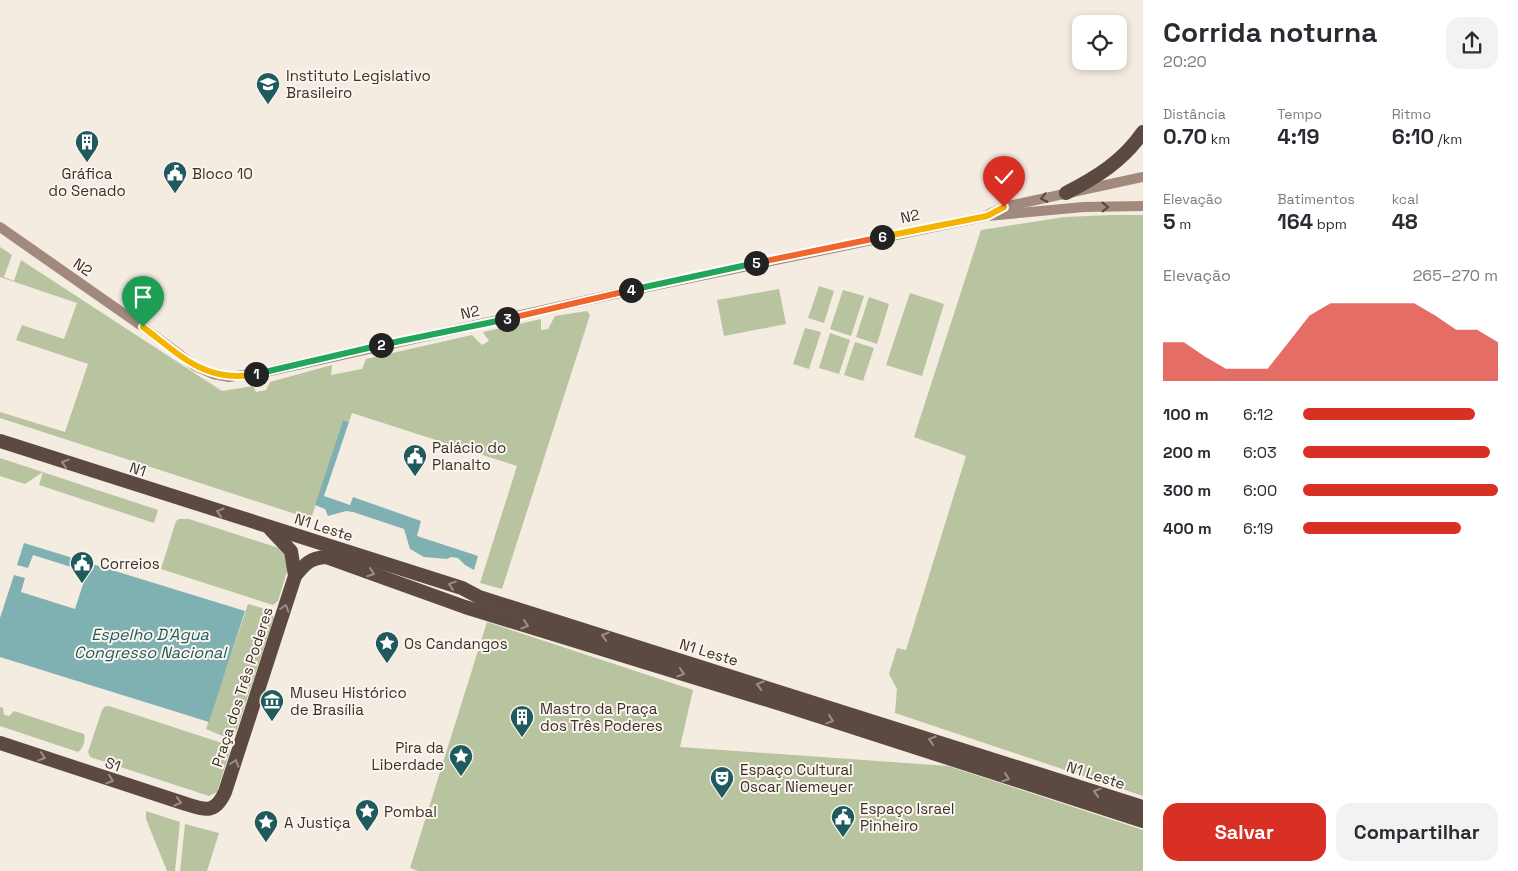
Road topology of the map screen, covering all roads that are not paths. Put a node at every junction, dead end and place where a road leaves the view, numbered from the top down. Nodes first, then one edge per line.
1 (1143, 132) edge
2 (1143, 177) edge
3 (1066, 193) junction
4 (1143, 206) edge
5 (987, 216) junction
6 (0, 228) edge
7 (0, 441) edge
8 (267, 527) junction
9 (295, 576) junction
10 (0, 743) edge
11 (216, 807) joint
12 (1143, 807) edge
13 (1143, 822) edge

1 - 3 highway
2 - 3 main road, N2
3 -> 5 main road, N2
5 -> 4 main road, N2
5 - 6 main road, N2
8 -> 7 highway, N1
8 - 9 highway
12 -> 8 highway, N1 Leste
11 -> 9 highway, Praça dos Três Poderes
9 -> 13 highway, N1 Leste
10 -> 11 highway, S1

